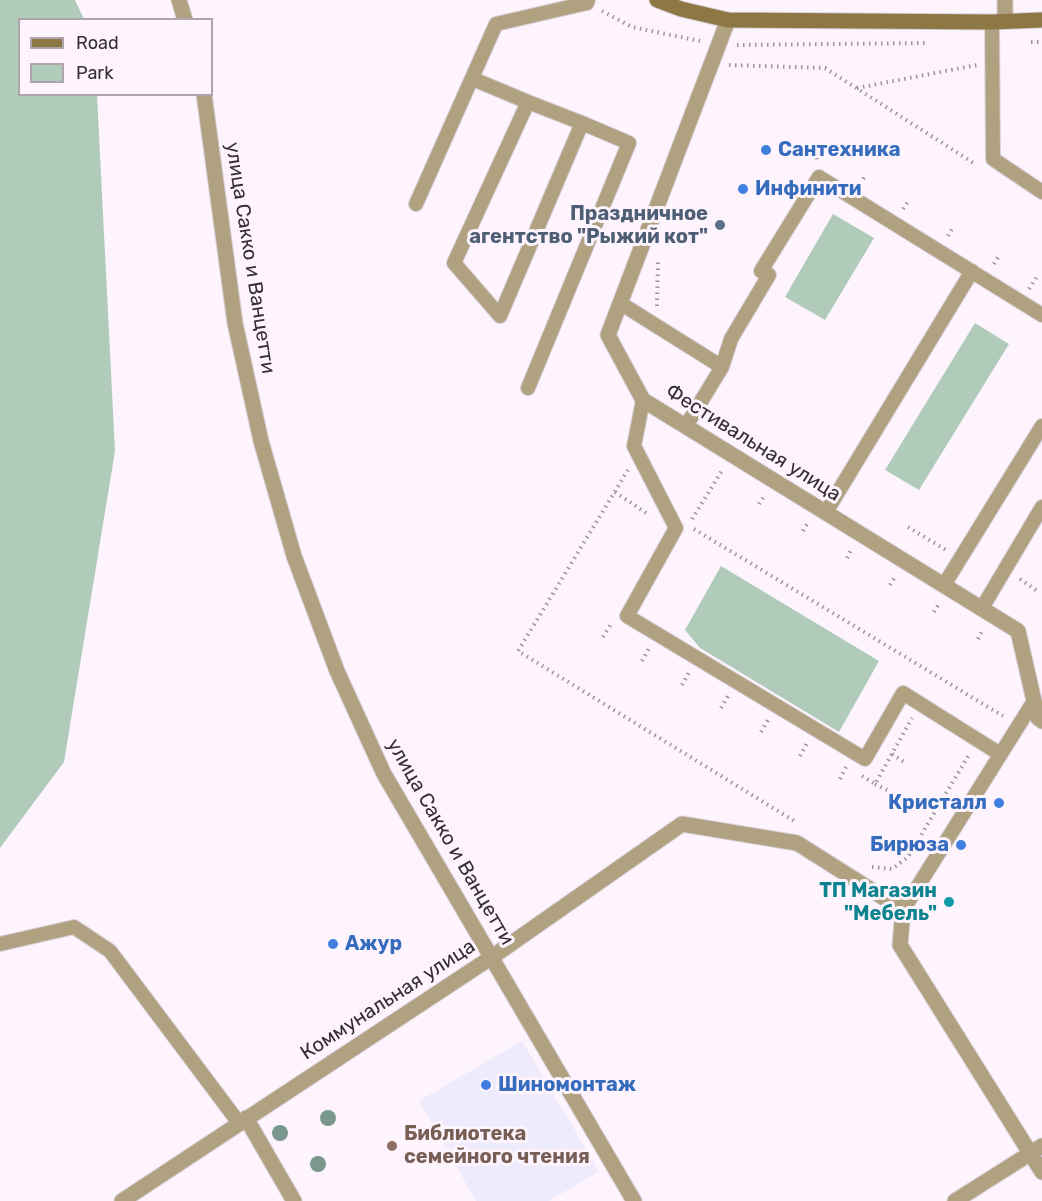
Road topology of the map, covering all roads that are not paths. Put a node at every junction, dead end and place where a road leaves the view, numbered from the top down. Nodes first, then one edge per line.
1 (179, 0) edge
2 (588, 0) edge
3 (657, 0) edge
4 (1005, 0) edge
5 (184, 18) edge
6 (728, 20) junction
7 (1042, 20) edge
8 (998, 22) junction
9 (473, 79) junction
10 (204, 96) edge
11 (528, 102) junction
12 (582, 123) junction
13 (1042, 192) edge
14 (416, 204) dead end
15 (972, 271) junction
16 (620, 303) junction
17 (1042, 315) edge
18 (722, 367) junction
19 (528, 388) dead end
20 (643, 399) junction
21 (686, 426) junction
22 (1042, 426) edge
23 (1042, 507) edge
24 (826, 512) junction
25 (944, 585) junction
26 (982, 608) junction
27 (1034, 700) junction
28 (1042, 720) edge
29 (1000, 754) junction
30 (903, 910) junction
31 (0, 945) edge
32 (492, 957) junction
33 (242, 1120) junction
34 (1036, 1150) edge
35 (1042, 1172) edge
36 (122, 1201) edge
37 (294, 1201) edge
38 (634, 1201) edge
39 (955, 1201) edge

1 - 5 street
2 - 9 lane
3 - 6 main road
4 - 8 street
6 - 8 main road
6 - 16 street, Фестивальная улица
7 - 8 main road
8 - 13 lane
9 - 11 lane
9 - 14 lane
10 - 32 street, улица Сакко и Ванцетти
11 - 12 lane
11 - 12 lane
12 - 19 lane
15 - 17 lane
15 - 18 lane
15 - 24 lane
16 - 18 lane
16 - 20 street, Фестивальная улица
18 - 21 lane
20 - 21 street, Фестивальная улица
20 - 29 lane
21 - 24 street, Фестивальная улица
22 - 25 lane
23 - 26 lane
24 - 25 street, Фестивальная улица
25 - 26 street, Фестивальная улица
26 - 27 street, Фестивальная улица
27 - 28 street, Фестивальная улица
27 - 29 lane
29 - 30 lane
30 - 32 street, Коммунальная улица
30 - 34 street
31 - 33 lane
32 - 33 street, Коммунальная улица
32 - 38 street, улица Сакко и Ванцетти
33 - 36 street, Коммунальная улица
33 - 37 street
34 - 35 street
34 - 39 street

